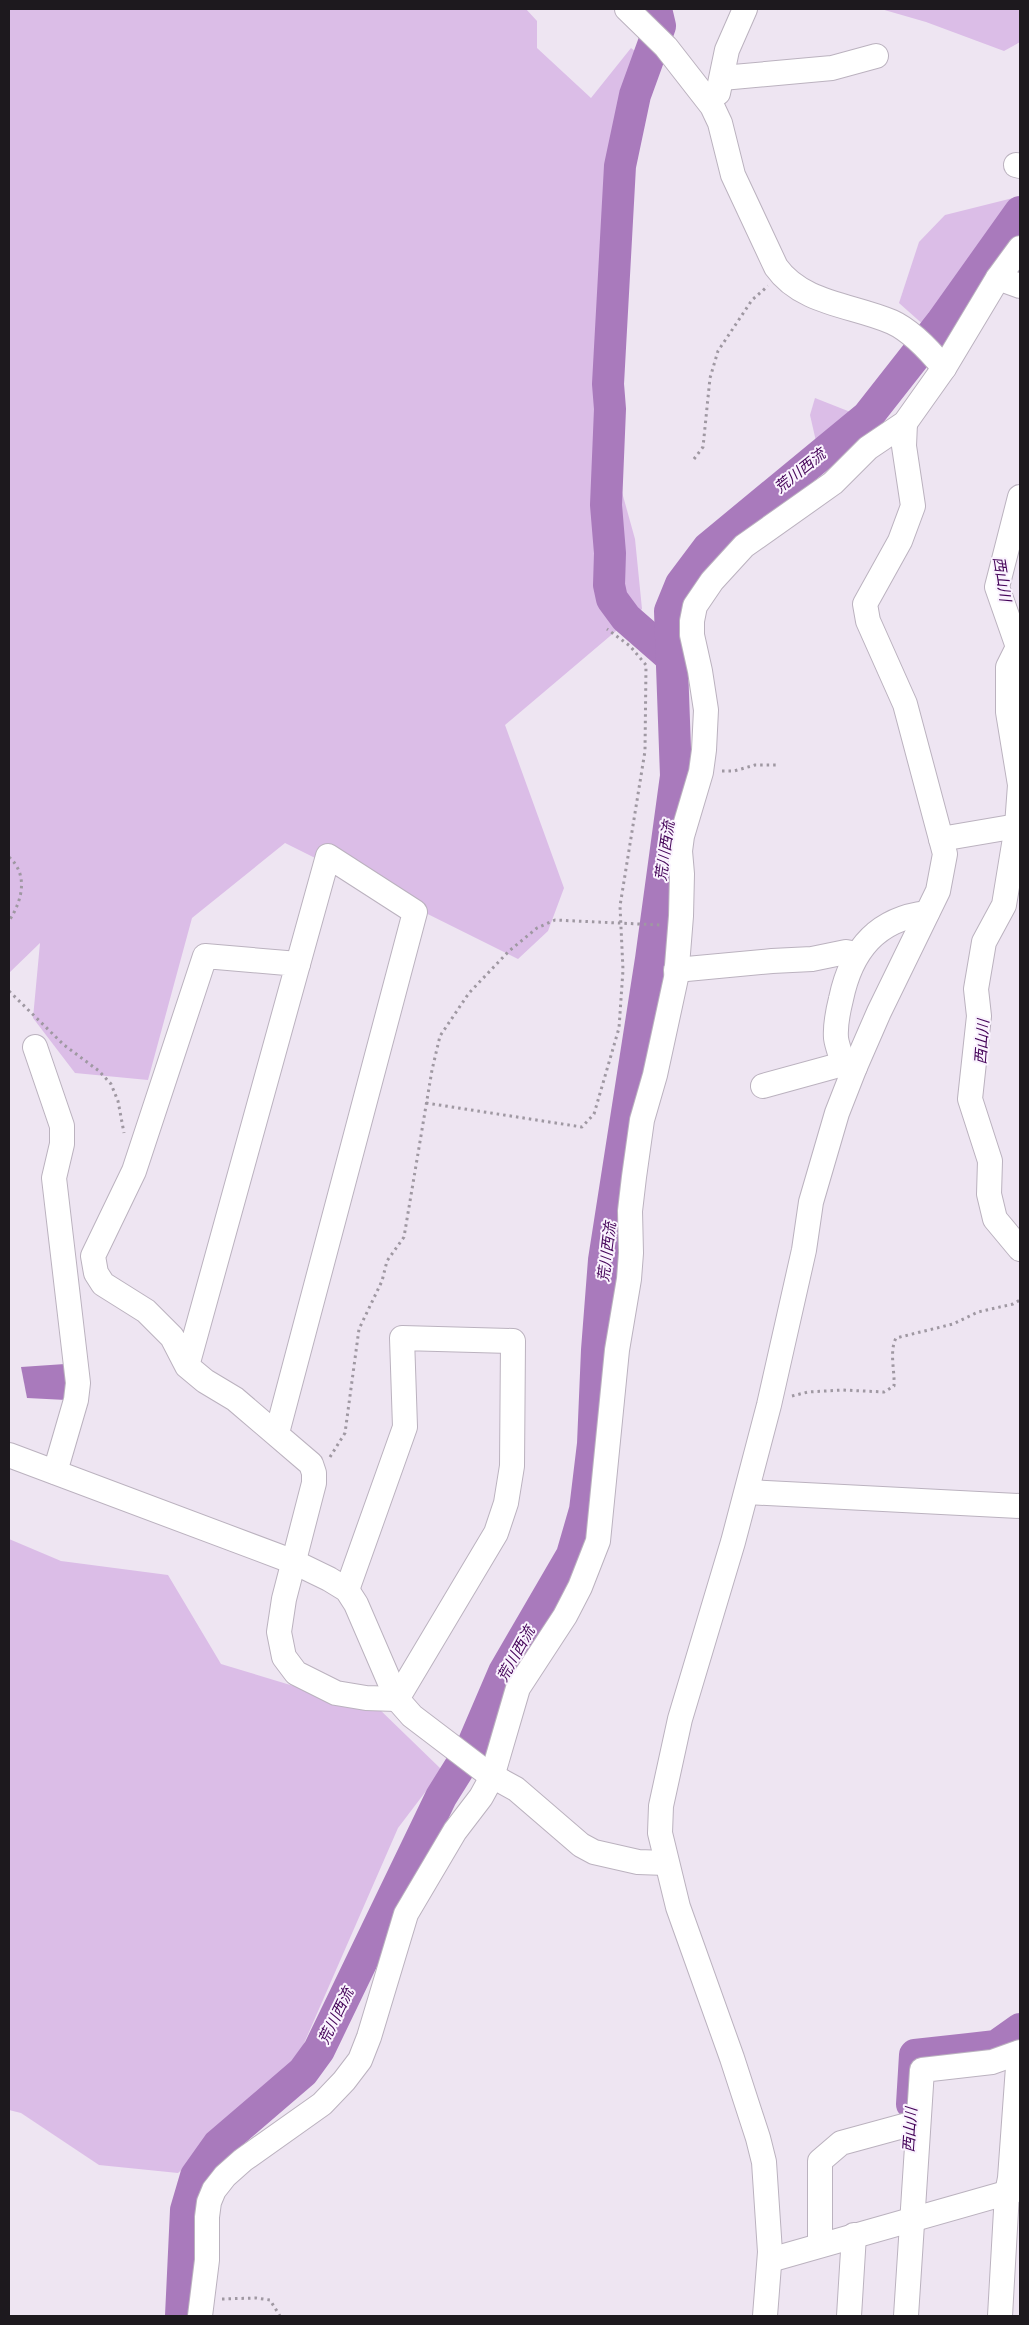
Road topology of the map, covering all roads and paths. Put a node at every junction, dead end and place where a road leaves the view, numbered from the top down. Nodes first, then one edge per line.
1 (627, 9) edge
2 (745, 9) edge
3 (876, 56) dead end
4 (722, 78) junction
5 (712, 106) junction
6 (1020, 248) edge
7 (998, 278) junction
8 (785, 279) junction
9 (1020, 286) edge
10 (941, 364) junction
11 (905, 423) junction
12 (694, 459) dead end
13 (1020, 497) edge
14 (607, 629) dead end
15 (1017, 739) edge
16 (778, 765) dead end
17 (701, 772) junction
18 (1017, 826) junction
19 (943, 846) junction
20 (9, 857) edge
21 (927, 914) junction
22 (9, 921) edge
23 (622, 924) junction
24 (662, 925) dead end
25 (857, 954) junction
26 (298, 964) junction
27 (676, 970) junction
28 (9, 991) edge
29 (35, 1047) dead end
30 (849, 1065) junction
31 (763, 1086) dead end
32 (426, 1103) junction
33 (124, 1136) dead end
34 (1020, 1249) edge
35 (1020, 1300) edge
36 (187, 1366) junction
37 (770, 1402) junction
38 (277, 1433) junction
39 (9, 1455) edge
40 (55, 1472) junction
41 (314, 1472) junction
42 (747, 1492) junction
43 (1020, 1506) edge
44 (294, 1562) junction
45 (346, 1590) junction
46 (397, 1699) junction
47 (489, 1775) junction
48 (666, 1863) junction
49 (1020, 2053) edge
50 (918, 2122) junction
51 (1014, 2191) edge
52 (912, 2219) junction
53 (854, 2235) junction
54 (820, 2246) junction
55 (770, 2260) junction
56 (204, 2291) junction
57 (200, 2316) edge
58 (280, 2316) edge
59 (765, 2316) edge
60 (849, 2316) edge
61 (906, 2316) edge
62 (1000, 2316) edge

1 - 5 street
2 - 4 street
3 - 4 street
4 - 5 street
5 - 8 street
6 - 7 street
7 - 9 street
7 - 10 street
8 - 10 street
8 - 12 path
10 - 11 street
11 - 17 street
11 - 19 street
13 - 15 street
14 - 23 path
15 - 18 street
16 - 17 path
17 - 27 street
18 - 19 street
18 - 34 street
19 - 21 street
20 - 22 path
21 - 25 street
21 - 30 street
23 - 24 path
23 - 32 path
23 - 32 path
25 - 27 street
25 - 30 street
26 - 36 street
26 - 36 street
26 - 38 street
27 - 47 street
28 - 33 path
29 - 40 street
30 - 31 street
30 - 37 street
32 - 41 path
35 - 37 path
36 - 38 street
37 - 42 street
38 - 41 street
39 - 40 street
40 - 44 street
41 - 44 street
42 - 43 street
42 - 48 street
44 - 45 street
44 - 46 street
45 - 46 street
45 - 46 street
46 - 47 street
47 - 48 street
47 - 56 street
48 - 55 street
49 - 50 street
49 - 51 street
50 - 52 street
50 - 54 street
51 - 52 street
51 - 62 street
52 - 53 street
52 - 61 street
53 - 54 street
53 - 60 street
54 - 55 street
55 - 59 street
56 - 57 street
56 - 58 path

